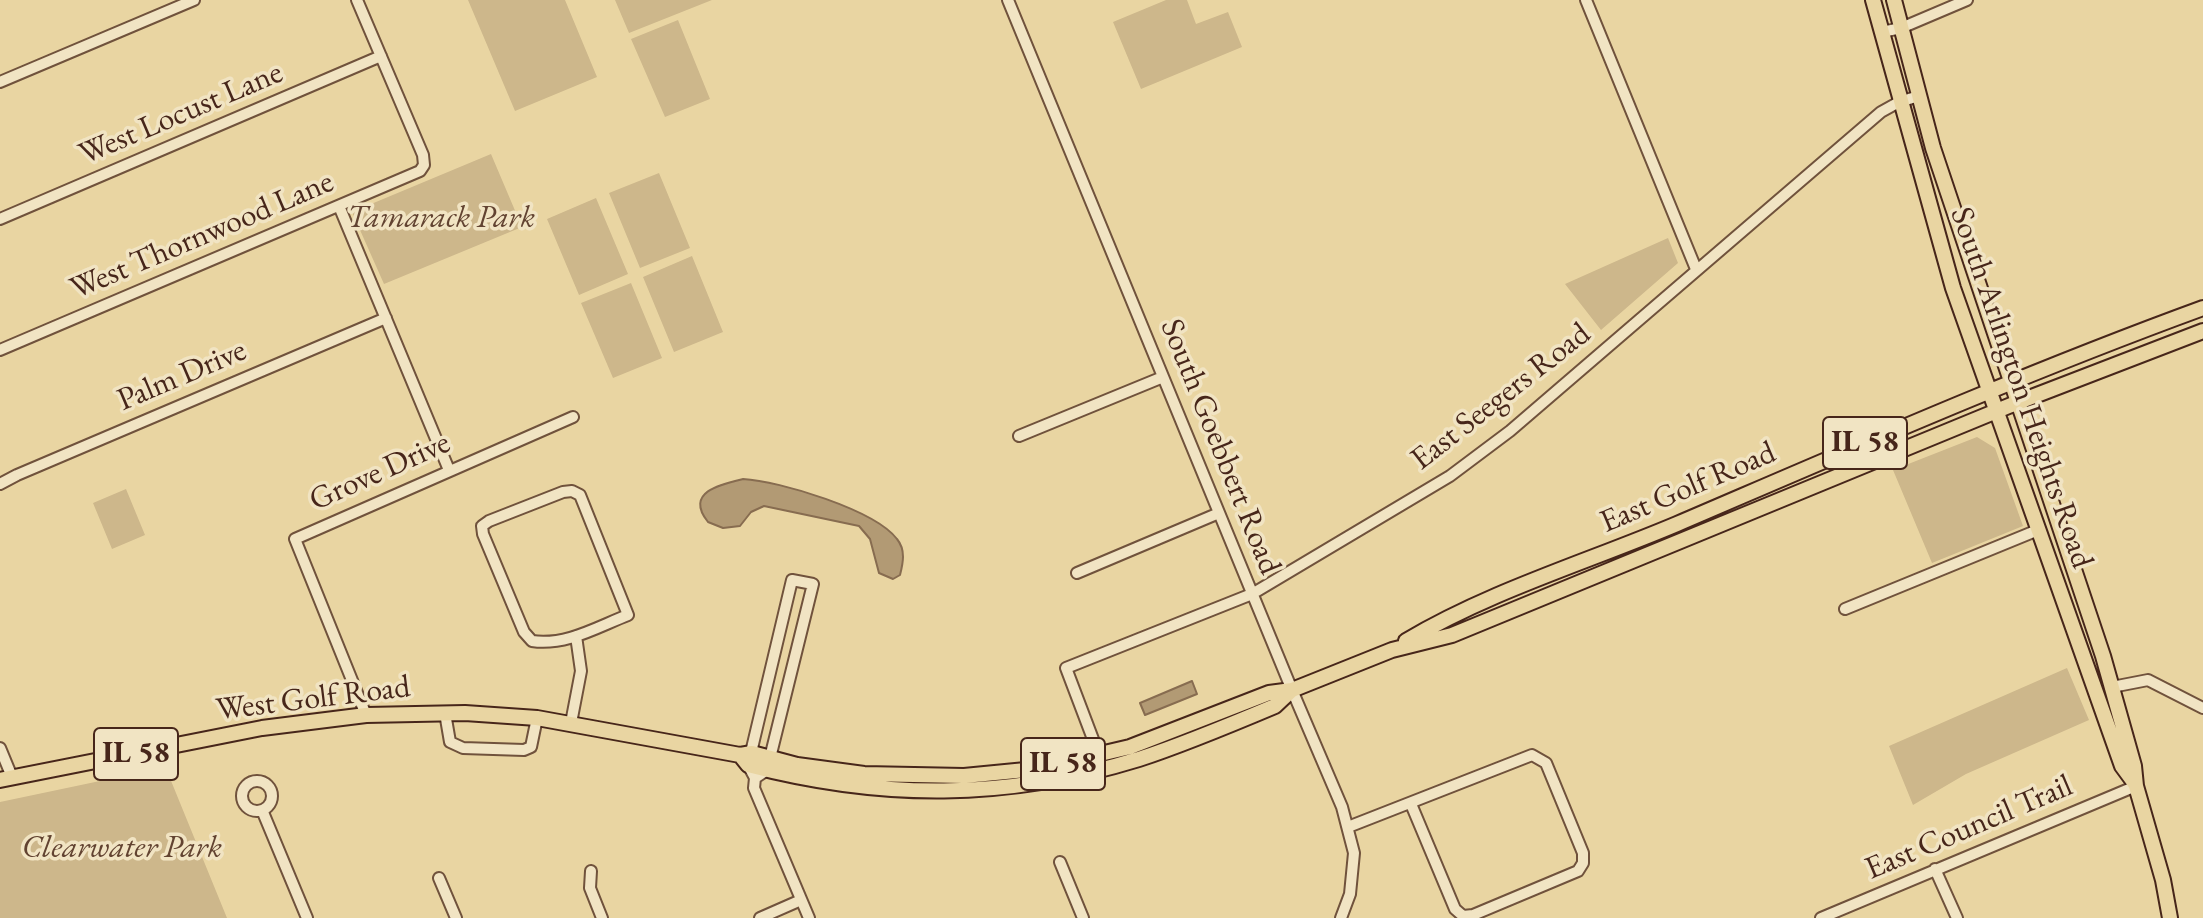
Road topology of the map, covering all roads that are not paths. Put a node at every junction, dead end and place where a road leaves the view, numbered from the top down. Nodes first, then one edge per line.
1 (194, 0) edge
2 (357, 0) edge
3 (1008, 0) edge
4 (1586, 0) edge
5 (1873, 0) edge
6 (1894, 0) edge
7 (1967, 0) edge
8 (1901, 28) junction
9 (1882, 32) junction
10 (381, 56) junction
11 (0, 82) edge
12 (1919, 96) junction
13 (1899, 102) junction
14 (339, 206) junction
15 (0, 219) edge
16 (1696, 269) junction
17 (2203, 308) edge
18 (386, 318) junction
19 (2203, 331) edge
20 (0, 350) edge
21 (1163, 377) junction
22 (2010, 384) junction
23 (1989, 392) junction
24 (2016, 403) junction
25 (1996, 412) junction
26 (573, 417) dead end
27 (1019, 436) dead end
28 (449, 470) junction
29 (1, 480) edge
30 (1219, 513) junction
31 (2038, 530) junction
32 (1077, 573) dead end
33 (1252, 594) junction
34 (1845, 609) dead end
35 (576, 636) junction
36 (1392, 650) junction
37 (2112, 687) junction
38 (1292, 690) junction
39 (2203, 708) edge
40 (445, 713) junction
41 (366, 715) junction
42 (537, 718) junction
43 (571, 723) junction
44 (698, 747) joint
45 (0, 748) edge
46 (1099, 755) junction
47 (756, 763) junction
48 (6, 779) edge
49 (2136, 786) junction
50 (1411, 804) junction
51 (262, 810) dead end
52 (1348, 827) junction
53 (1060, 862) dead end
54 (1935, 869) junction
55 (591, 871) dead end
56 (439, 878) dead end
57 (801, 900) junction
58 (808, 915) edge
59 (307, 918) edge
60 (456, 918) edge
61 (602, 918) edge
62 (760, 918) edge
63 (794, 918) edge
64 (1083, 918) edge
65 (1341, 918) edge
66 (1821, 918) edge
67 (1957, 918) edge
68 (2170, 918) edge

1 - 11 street
2 - 10 street
3 - 21 street, South Goebbert Road
4 - 16 street
5 - 9 main road, South Arlington Heights Road
6 - 8 main road, South Arlington Heights Road
7 - 8 street
8 - 9 street
8 - 12 main road, South Arlington Heights Road
9 - 13 main road, South Arlington Heights Road
10 - 14 street, West Thornwood Lane
10 - 15 street, West Locust Lane
12 - 13 street, East Seegers Road
12 - 22 main road, South Arlington Heights Road
13 - 16 street, East Seegers Road
13 - 23 main road, South Arlington Heights Road
14 - 18 street
14 - 20 street, West Thornwood Lane
16 - 33 street, East Seegers Road
17 - 22 main road, IL 58
18 - 28 street
18 - 29 street, Palm Drive
19 - 24 main road, IL 58
21 - 27 street
21 - 30 street, South Goebbert Road
22 - 23 main road, East Golf Road / IL 58
22 - 24 main road, South Arlington Heights Road
23 - 25 main road, South Arlington Heights Road
23 - 36 main road, East Golf Road / IL 58
24 - 25 main road, East Golf Road / IL 58
24 - 37 main road, South Arlington Heights Road
25 - 31 main road, South Arlington Heights Road
25 - 36 main road, East Golf Road / IL 58
26 - 28 street, Grove Drive
28 - 41 street, Grove Drive
30 - 32 street
30 - 33 street, South Goebbert Road
31 - 34 street
31 - 49 main road, South Arlington Heights Road
33 - 38 street, South Goebbert Road
33 - 46 street, East Seegers Road
35 - 35 street
35 - 43 street
36 - 38 main road, East Golf Road / IL 58
37 - 39 street
37 - 49 main road, South Arlington Heights Road
38 - 46 main road, East Golf Road / IL 58
38 - 47 main road, East Golf Road / IL 58
38 - 52 street, South Goebbert Road
40 - 41 main road, West Golf Road / IL 58
40 - 42 main road, West Golf Road / IL 58
40 - 42 street, West Golf Road
41 - 48 main road, West Golf Road / IL 58
42 - 43 main road, West Golf Road / IL 58
43 - 44 main road, West Golf Road / IL 58
44 - 47 main road, East Golf Road / IL 58
45 - 48 street
46 - 47 main road, East Golf Road / IL 58
47 - 47 street
47 - 57 street
49 - 54 street, East Council Trail
49 - 68 main road, South Arlington Heights Road
50 - 50 street
50 - 52 street
51 - 59 street
52 - 65 street, South Goebbert Road
53 - 64 street
54 - 66 street, East Council Trail
54 - 67 street
55 - 61 street
56 - 60 street
57 - 58 street
57 - 62 street
58 - 63 street

